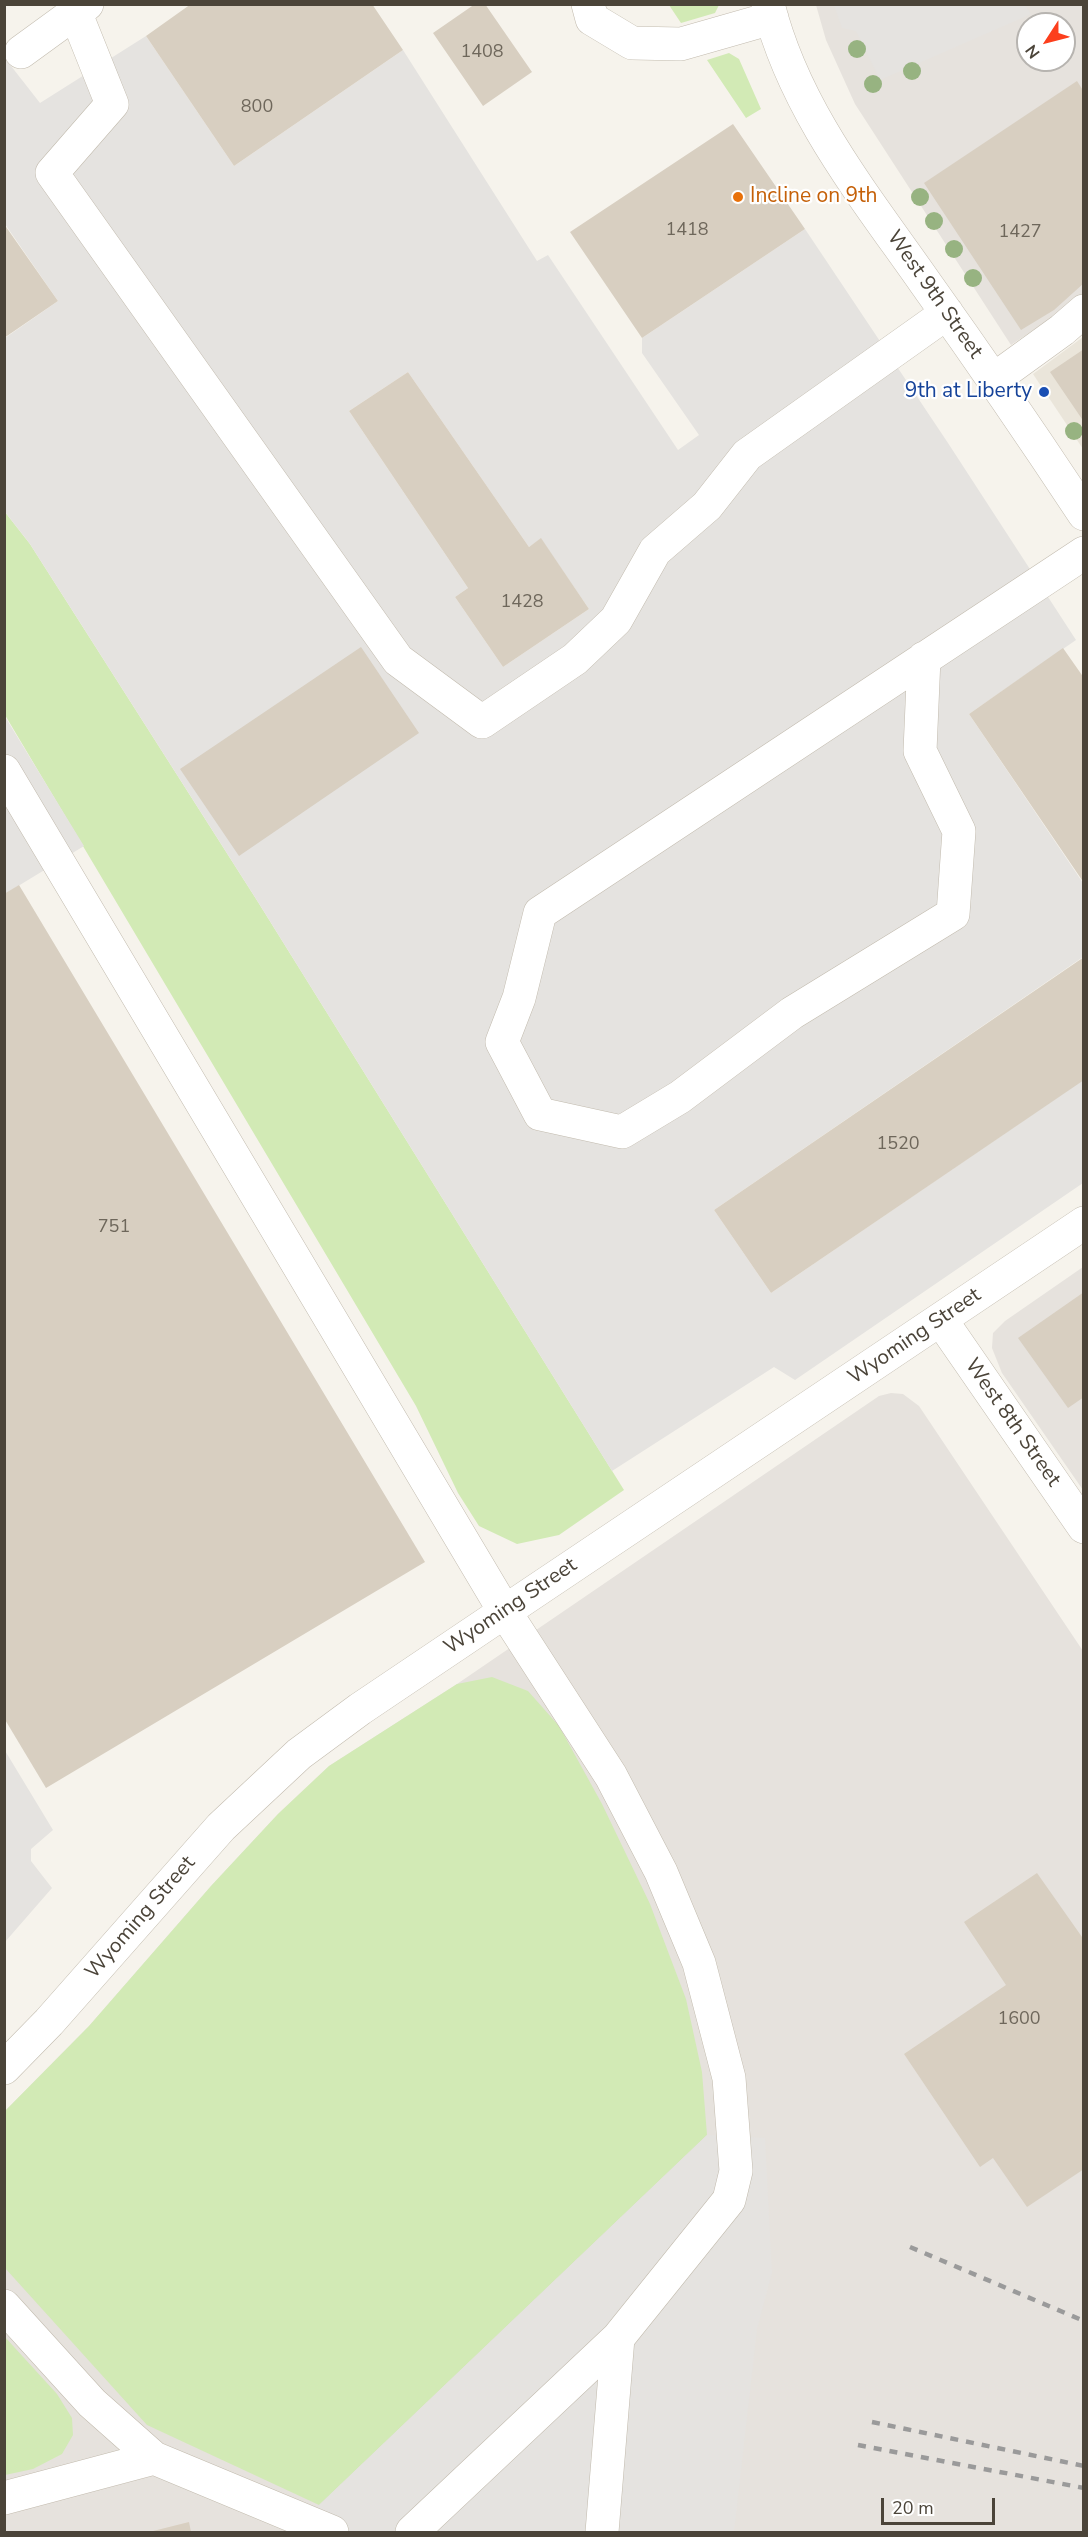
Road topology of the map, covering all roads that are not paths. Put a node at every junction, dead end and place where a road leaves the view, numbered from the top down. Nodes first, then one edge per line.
1 (588, 4) edge
2 (78, 7) edge
3 (770, 11) edge
4 (21, 52) dead end
5 (1083, 311) edge
6 (947, 313) junction
7 (993, 380) junction
8 (1083, 514) edge
9 (1083, 554) edge
10 (924, 658) junction
11 (4, 771) edge
12 (1083, 1223) edge
13 (941, 1320) junction
14 (1083, 1527) edge
15 (505, 1612) junction
16 (4, 2068) edge
17 (4, 2306) edge
18 (618, 2338) junction
19 (153, 2458) junction
20 (4, 2498) edge
21 (332, 2532) edge
22 (412, 2532) edge
23 (602, 2532) edge

1 - 3 street
2 - 4 street
2 - 6 street
3 - 6 street, West 9th Street
5 - 7 street
6 - 7 street, West 9th Street
7 - 8 street, West 9th Street
9 - 10 street
10 - 10 street
11 - 15 street
12 - 13 street, Wyoming Street
13 - 14 street, West 8th Street
13 - 15 street, Wyoming Street
15 - 16 street, Wyoming Street
15 - 18 street
17 - 19 street
18 - 22 street
18 - 23 street
19 - 20 street
19 - 21 street

